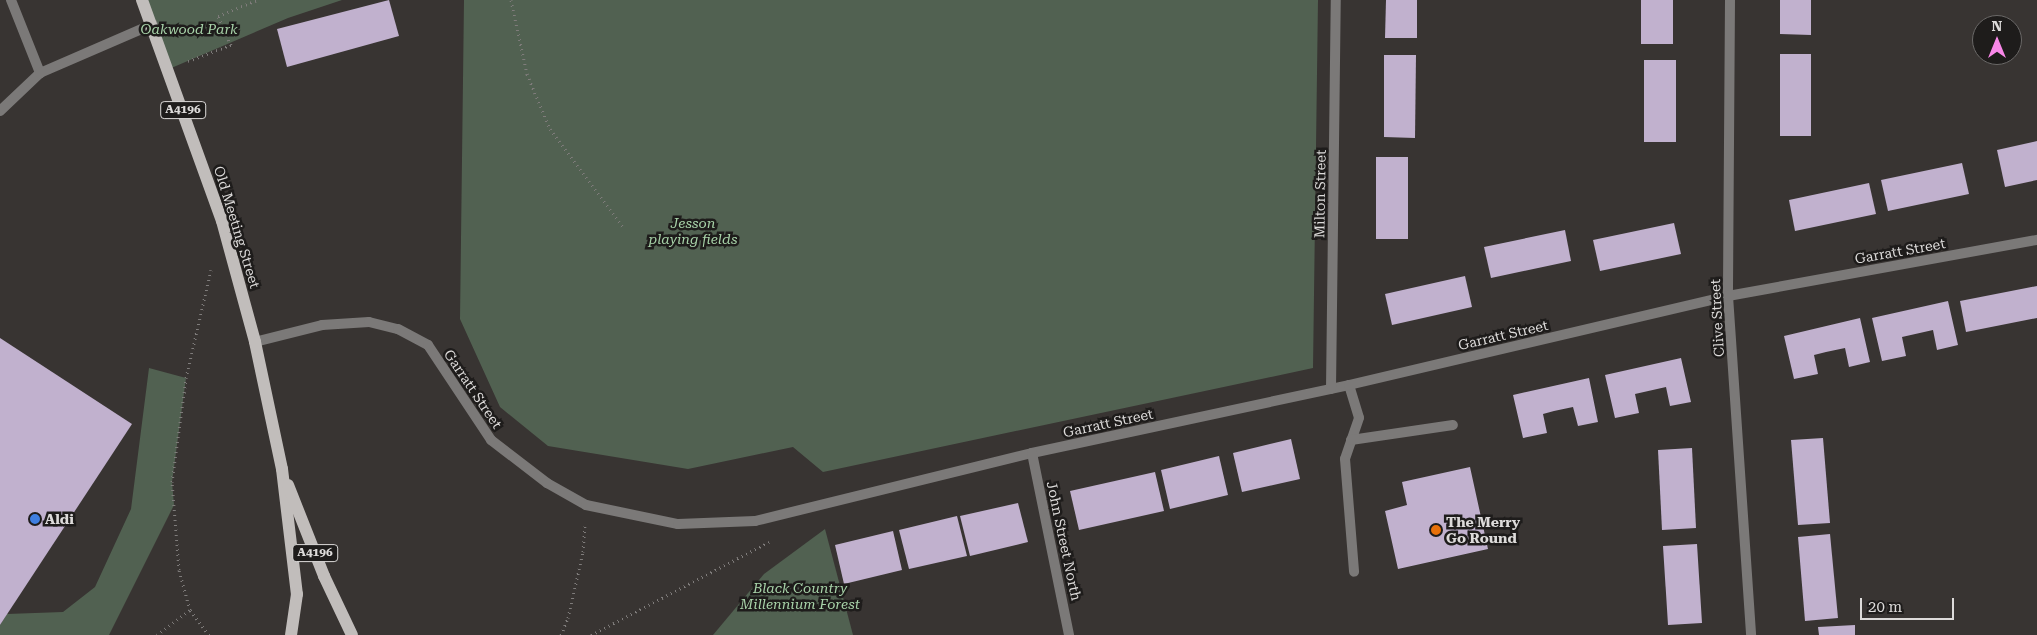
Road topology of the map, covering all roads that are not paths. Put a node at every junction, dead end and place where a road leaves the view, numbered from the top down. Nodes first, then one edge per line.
1 (11, 0) edge
2 (142, 0) edge
3 (1336, 0) edge
4 (1730, 0) edge
5 (153, 24) junction
6 (40, 73) junction
7 (0, 111) edge
8 (2037, 240) edge
9 (1728, 296) junction
10 (254, 342) junction
11 (1349, 385) junction
12 (1331, 388) junction
13 (1453, 425) dead end
14 (1351, 440) junction
15 (1032, 454) junction
16 (282, 469) junction
17 (1354, 572) dead end
18 (291, 635) edge
19 (352, 635) edge
20 (1069, 635) edge
21 (1751, 635) edge

1 - 6 street
2 - 5 main road, Old Meeting Street / A4196
3 - 12 street, Milton Street
4 - 9 street, Clive Street
5 - 6 street
5 - 10 main road, Old Meeting Street / A4196
6 - 7 street
8 - 9 street, Garratt Street
9 - 11 street, Garratt Street
9 - 21 street, Clive Street
10 - 15 street, Garratt Street
10 - 16 main road, Old Meeting Street / A4196
11 - 12 street, Garratt Street
11 - 14 street
12 - 15 street, Garratt Street
13 - 14 street
14 - 17 street
15 - 20 street, John Street North
16 - 18 main road, Old Meeting Street / A4196
16 - 19 main road, Old Meeting Street / A4196

